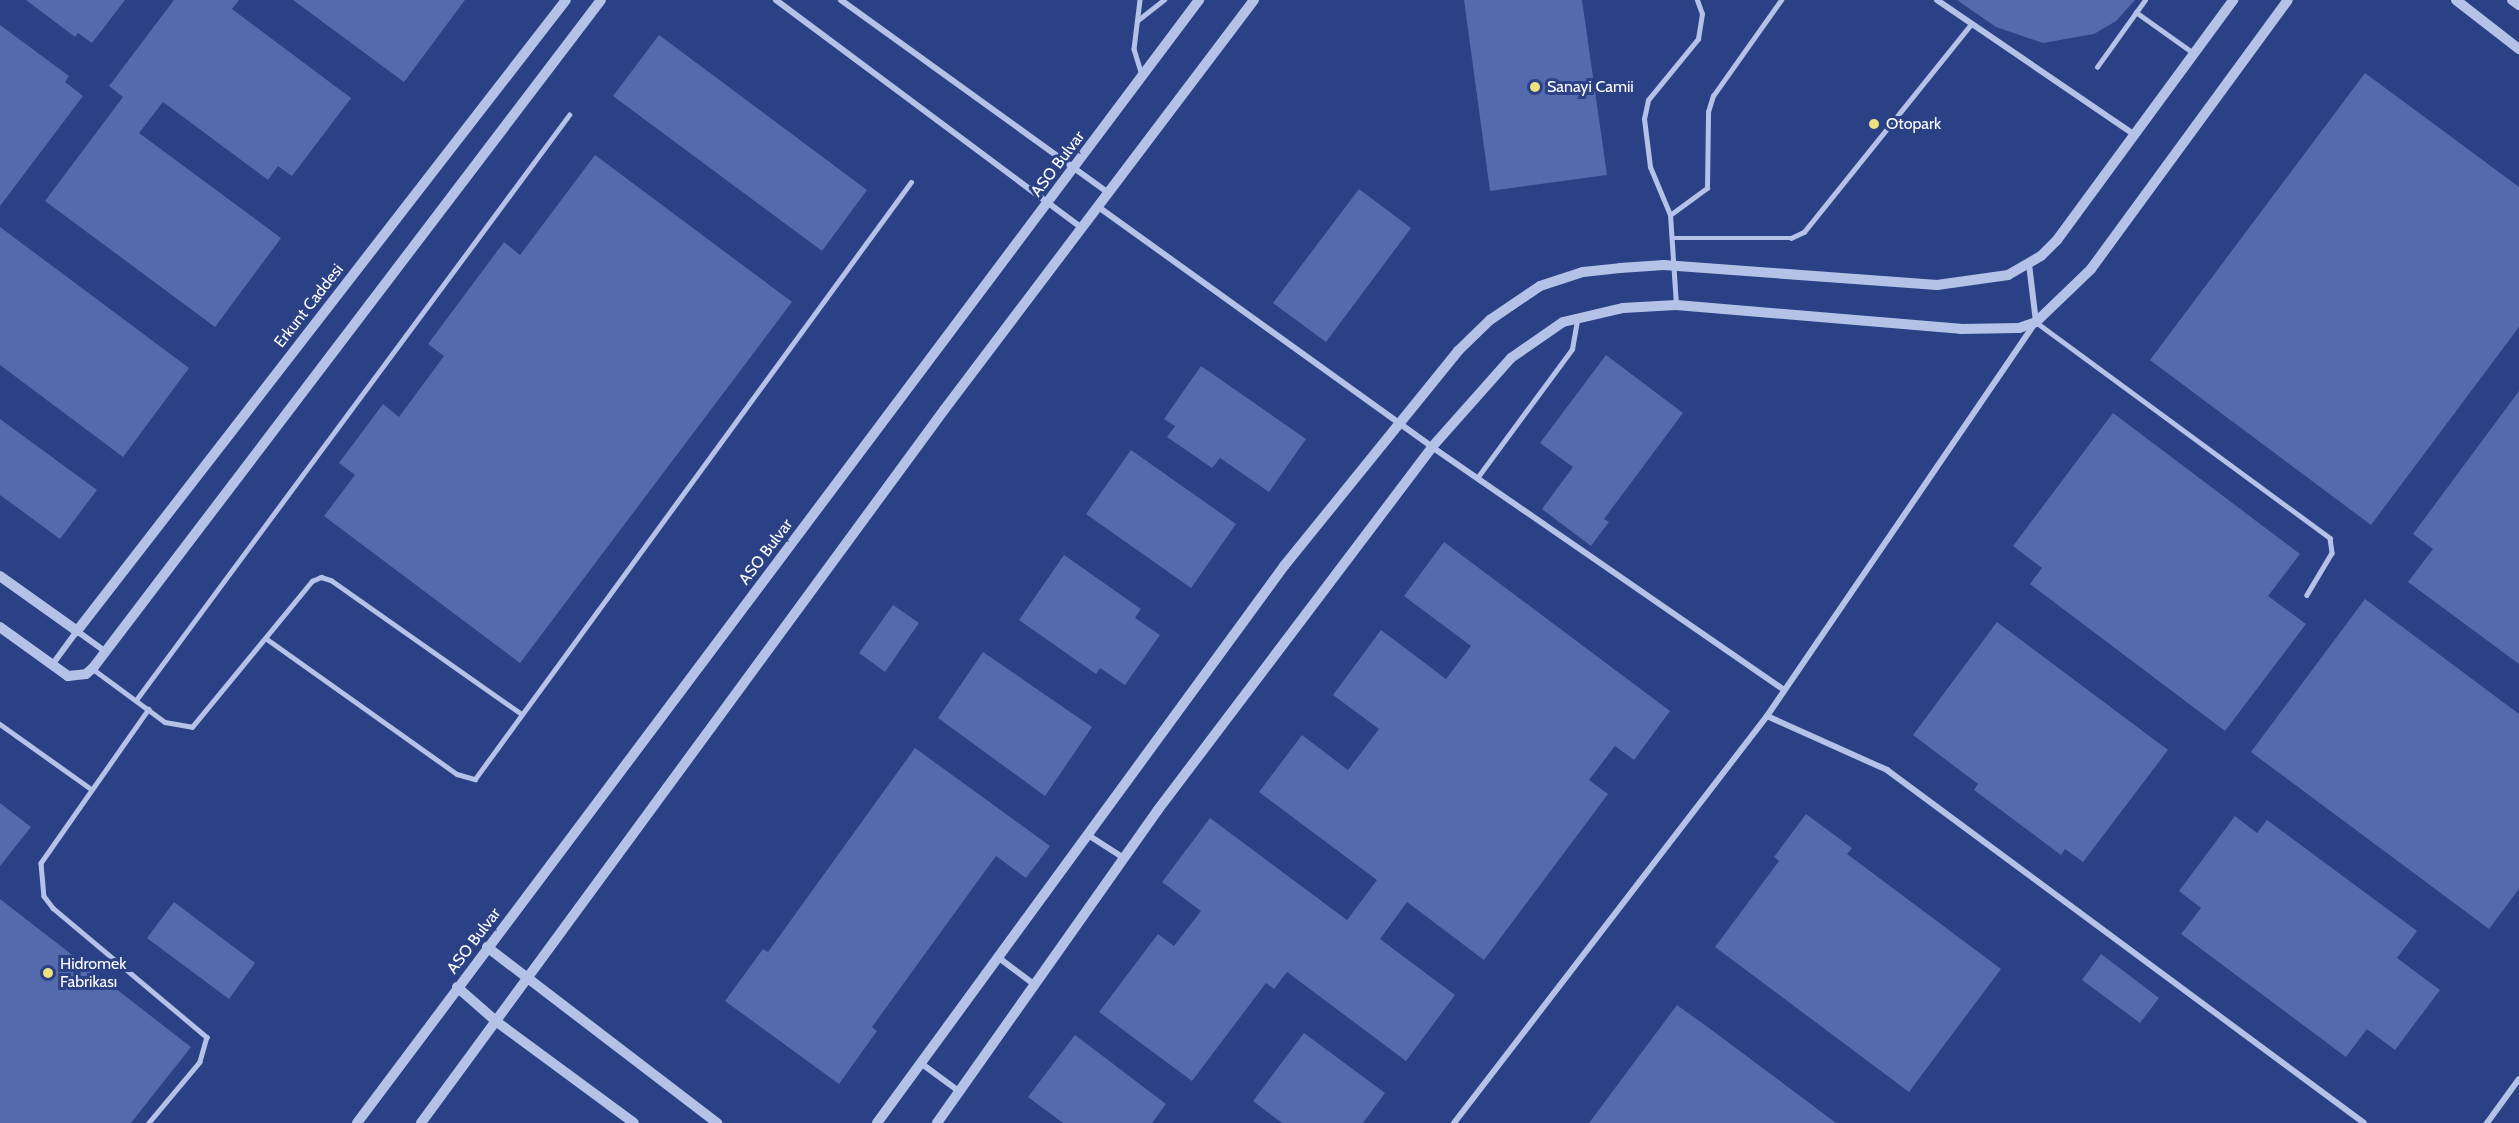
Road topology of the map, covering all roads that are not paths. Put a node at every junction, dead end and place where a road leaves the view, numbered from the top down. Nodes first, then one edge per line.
1 (566, 0) edge
2 (601, 0) edge
3 (776, 0) edge
4 (841, 0) edge
5 (1140, 0) edge
6 (1164, 0) edge
7 (1199, 0) edge
8 (1254, 0) edge
9 (1697, 0) edge
10 (1781, 0) edge
11 (1937, 0) edge
12 (2145, 0) edge
13 (2233, 0) edge
14 (2288, 0) edge
15 (2456, 0) edge
16 (2512, 0) edge
17 (2519, 5) edge
18 (2136, 12) junction
19 (1138, 20) junction
20 (1971, 24) junction
21 (2519, 49) edge
22 (2194, 54) junction
23 (2097, 67) dead end
24 (1142, 75) junction
25 (568, 115) dead end
26 (2135, 135) junction
27 (1074, 168) junction
28 (911, 182) dead end
29 (1107, 192) junction
30 (1049, 201) junction
31 (1097, 206) junction
32 (1670, 215) junction
33 (1081, 227) junction
34 (1673, 238) junction
35 (2029, 264) junction
36 (1675, 266) junction
37 (1676, 305) junction
38 (1577, 317) junction
39 (2036, 322) junction
40 (1401, 422) junction
41 (1432, 447) junction
42 (1477, 478) junction
43 (0, 576) edge
44 (2307, 595) dead end
45 (0, 627) edge
46 (77, 631) junction
47 (267, 639) junction
48 (106, 652) junction
49 (52, 665) junction
50 (93, 668) junction
51 (1783, 689) junction
52 (136, 700) junction
53 (148, 709) junction
54 (520, 713) junction
55 (1767, 716) junction
56 (0, 724) edge
57 (91, 789) junction
58 (1088, 835) junction
59 (1124, 858) junction
60 (487, 947) junction
61 (999, 958) junction
62 (528, 981) junction
63 (1035, 985) junction
64 (458, 987) junction
65 (497, 1022) junction
66 (922, 1064) junction
67 (2519, 1079) edge
68 (960, 1093) junction
69 (149, 1123) edge
70 (357, 1123) edge
71 (421, 1123) edge
72 (634, 1123) edge
73 (717, 1123) edge
74 (876, 1123) edge
75 (937, 1123) edge
76 (1454, 1123) edge
77 (2364, 1123) edge
78 (2487, 1123) edge

1 - 46 street, Erkunt Caddesi
2 - 48 street
3 - 30 street
4 - 27 street
5 - 19 lane
6 - 19 lane
7 - 24 street, ASO Bulvar
8 - 29 street
9 - 32 lane
10 - 32 lane
11 - 20 street
12 - 18 lane
13 - 22 street
14 - 39 street
15 - 21 street
16 - 17 street
18 - 22 lane
18 - 23 lane
19 - 24 lane
20 - 26 street
20 - 34 lane
22 - 26 street
24 - 27 street, ASO Bulvar
25 - 52 lane
26 - 35 street
27 - 29 street
27 - 30 street, ASO Bulvar
28 - 54 lane
29 - 31 street
30 - 33 street
30 - 60 street, ASO Bulvar
31 - 33 street
31 - 40 street
32 - 34 lane
33 - 62 street
34 - 36 lane
35 - 36 street
35 - 39 street
36 - 37 lane
36 - 40 street
37 - 38 street
37 - 39 street
38 - 41 street
38 - 42 lane
39 - 44 lane
39 - 51 street
40 - 41 street
40 - 58 street
41 - 42 street
41 - 59 street
42 - 51 street
43 - 46 street
45 - 49 street
46 - 48 street
46 - 49 street
47 - 53 lane
47 - 54 lane
47 - 54 lane
48 - 50 street
49 - 50 street
50 - 52 lane
51 - 55 street
52 - 53 lane
53 - 57 lane
55 - 76 street
55 - 77 street
56 - 57 lane
57 - 69 lane
58 - 59 street
58 - 61 street
59 - 63 street
60 - 62 street
60 - 64 street, ASO Bulvar
61 - 63 street
61 - 66 street
62 - 65 street
62 - 73 street
63 - 68 street
64 - 65 street
64 - 70 street, ASO Bulvar
65 - 71 street
65 - 72 street
66 - 68 street
66 - 74 street
67 - 78 street
68 - 75 street

